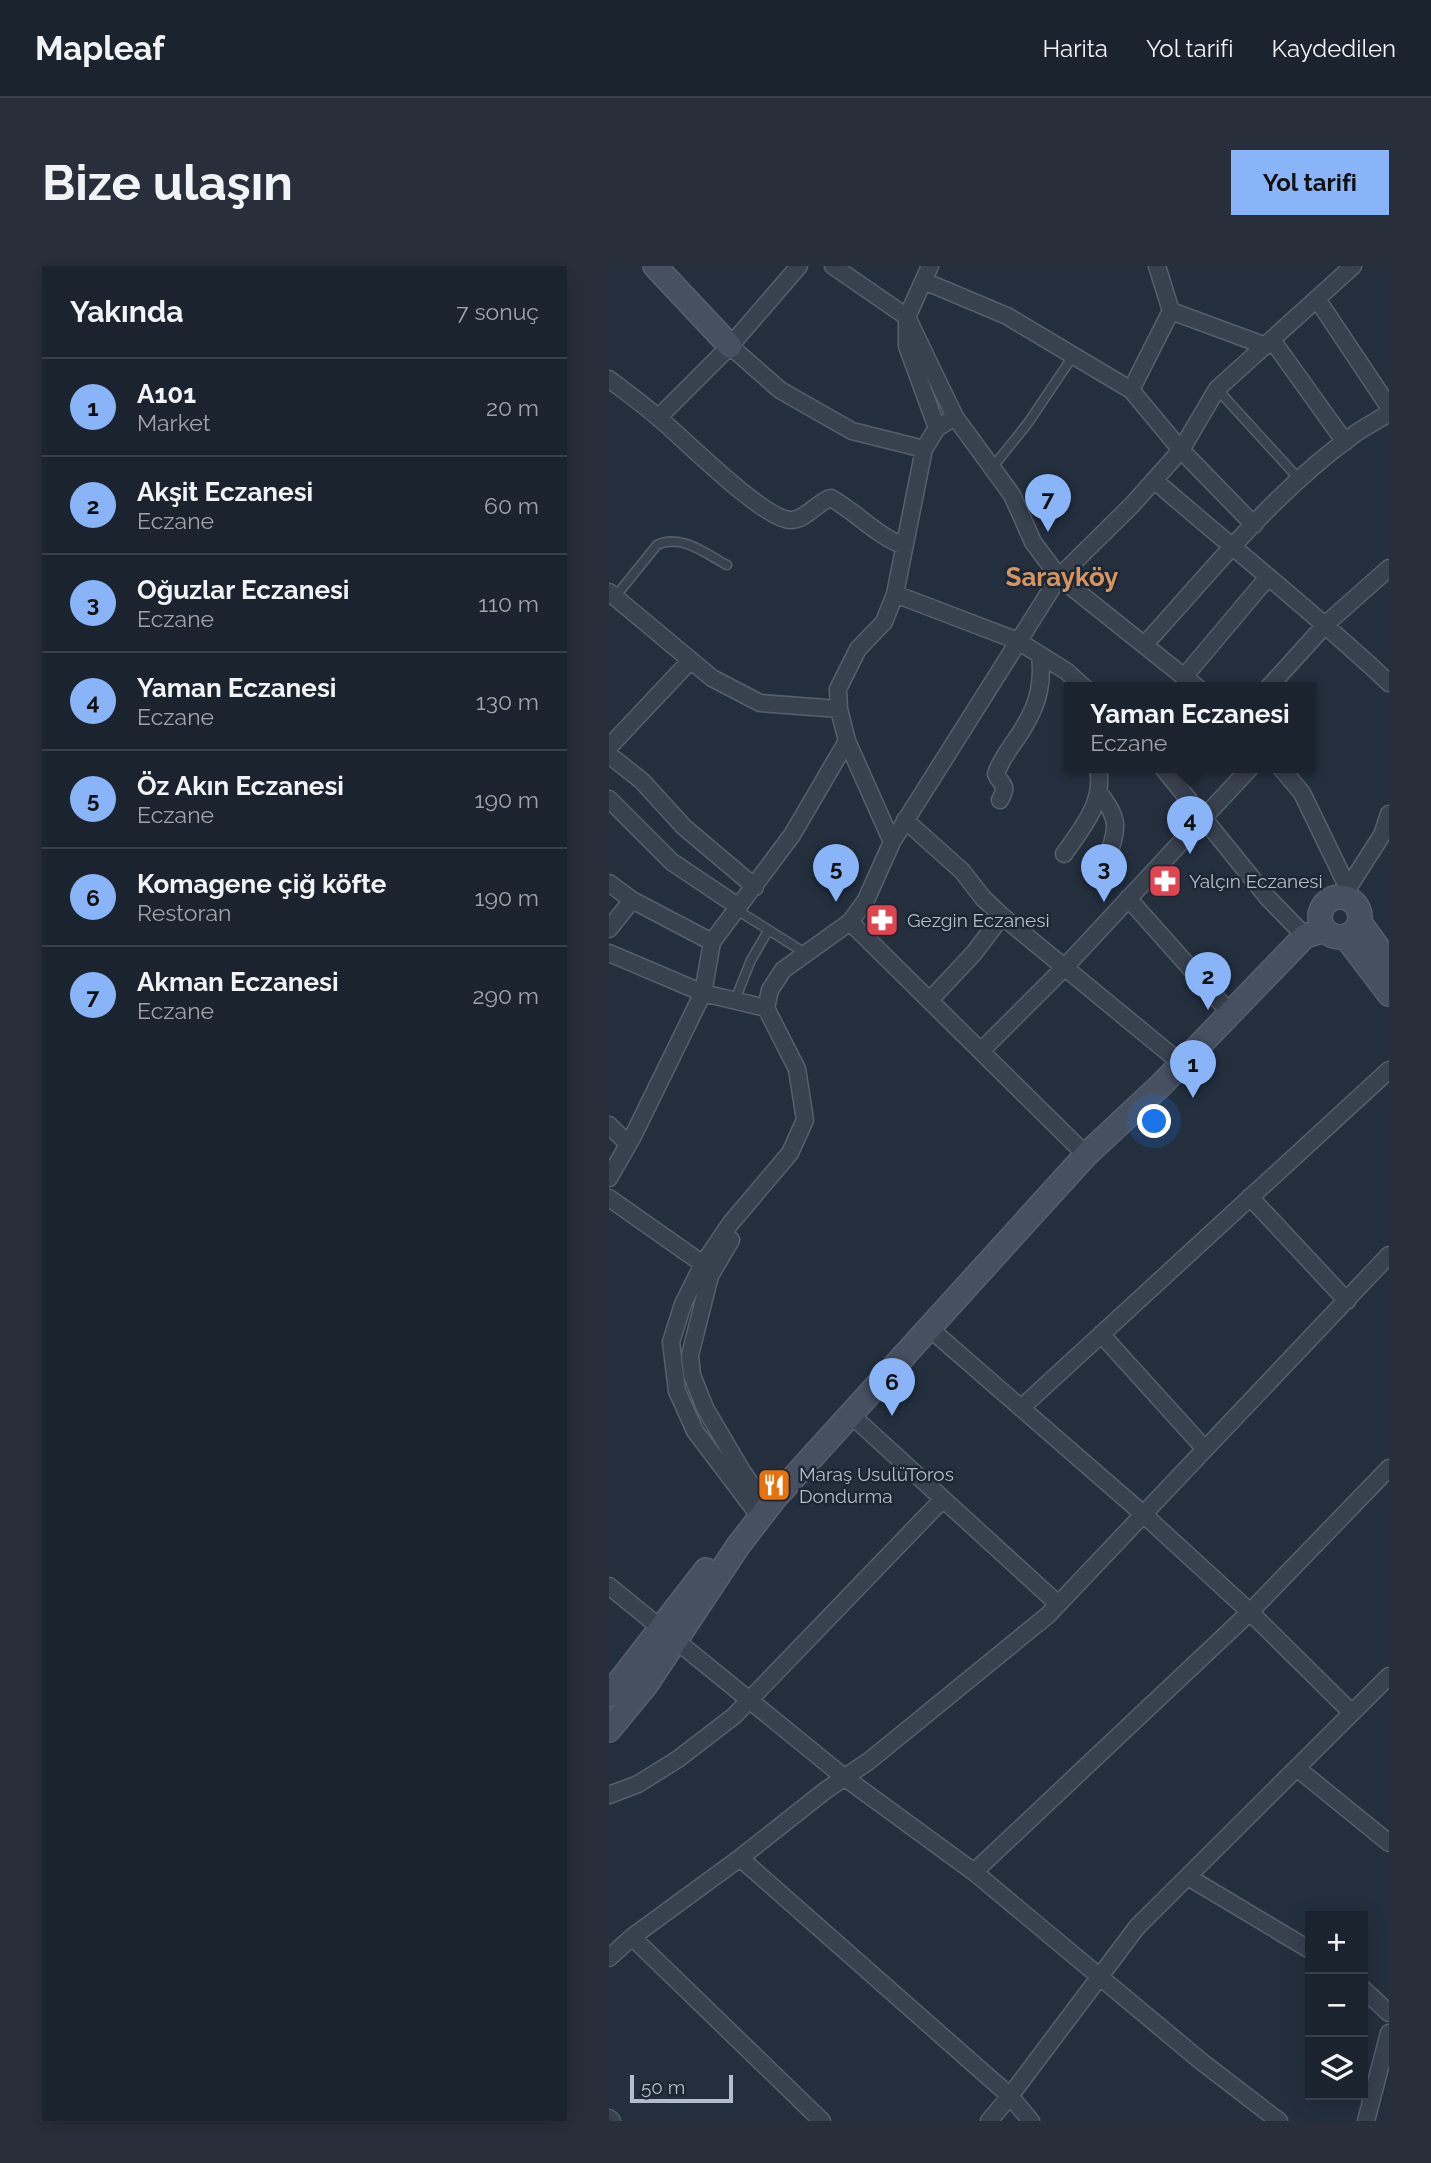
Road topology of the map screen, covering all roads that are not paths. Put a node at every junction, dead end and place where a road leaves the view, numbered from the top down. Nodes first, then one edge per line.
1 (655, 266) edge
2 (799, 266) edge
3 (833, 266) edge
4 (1157, 266) edge
5 (1353, 266) edge
6 (927, 274) edge
7 (1317, 299) junction
8 (1171, 311) junction
9 (907, 317) junction
10 (1269, 343) junction
11 (730, 346) junction
12 (1073, 356) junction
13 (609, 379) edge
14 (1217, 389) junction
15 (1131, 390) junction
16 (1389, 407) edge
17 (1389, 413) edge
18 (659, 417) junction
19 (955, 417) junction
20 (937, 428) junction
21 (1345, 442) junction
22 (924, 449) junction
23 (1181, 450) junction
24 (992, 468) junction
25 (1154, 480) junction
26 (1300, 480) junction
27 (1254, 525) junction
28 (904, 546) junction
29 (1233, 548) junction
30 (727, 565) dead end
31 (1389, 568) edge
32 (1059, 577) junction
33 (1268, 577) junction
34 (895, 594) junction
35 (612, 595) edge
36 (1326, 624) junction
37 (1018, 641) junction
38 (1145, 644) junction
39 (1040, 655) junction
40 (690, 661) junction
41 (1184, 677) junction
42 (1078, 682) edge
43 (1190, 682) edge
44 (1273, 682) edge
45 (1389, 683) edge
46 (839, 709) junction
47 (847, 741) junction
48 (609, 747) edge
49 (609, 755) edge
50 (1098, 773) edge
51 (1167, 773) edge
52 (1245, 773) edge
53 (1284, 773) edge
54 (1099, 793) junction
55 (609, 799) edge
56 (1000, 800) dead end
57 (1389, 814) edge
58 (1203, 817) junction
59 (905, 820) junction
60 (892, 842) junction
61 (1064, 854) dead end
62 (1107, 859) dead end
63 (609, 883) edge
64 (755, 887) junction
65 (1348, 893) junction
66 (1128, 898) junction
67 (632, 900) junction
68 (738, 908) junction
69 (1002, 916) junction
70 (850, 922) junction
71 (609, 929) edge
72 (768, 931) junction
73 (1334, 931) junction
74 (712, 942) junction
75 (609, 953) edge
76 (806, 954) junction
77 (1389, 963) edge
78 (1064, 968) junction
79 (703, 993) junction
80 (1389, 994) edge
81 (930, 1000) junction
82 (735, 1001) junction
83 (766, 1008) junction
84 (1230, 1013) junction
85 (777, 1033) junction
86 (981, 1051) junction
87 (1182, 1064) junction
88 (1389, 1070) edge
89 (609, 1125) edge
90 (628, 1144) junction
91 (1086, 1155) junction
92 (609, 1178) edge
93 (1250, 1197) junction
94 (609, 1198) edge
95 (1389, 1255) edge
96 (703, 1264) junction
97 (1347, 1301) junction
98 (928, 1327) junction
99 (1101, 1334) junction
100 (1021, 1408) junction
101 (850, 1414) junction
102 (1205, 1449) junction
103 (1389, 1468) edge
104 (943, 1499) junction
105 (764, 1507) junction
106 (1142, 1513) junction
107 (609, 1586) edge
108 (1058, 1604) junction
109 (1250, 1612) junction
110 (669, 1634) junction
111 (1389, 1676) edge
112 (609, 1695) edge
113 (749, 1699) junction
114 (1352, 1713) junction
115 (609, 1730) edge
116 (1298, 1769) junction
117 (844, 1777) junction
118 (609, 1796) edge
119 (1389, 1843) edge
120 (740, 1858) junction
121 (974, 1872) junction
122 (1188, 1877) junction
123 (632, 1937) junction
124 (1305, 1947) edge
125 (609, 1958) edge
126 (1101, 1978) junction
127 (1368, 1994) edge
128 (1389, 2013) edge
129 (1389, 2033) edge
130 (1010, 2096) junction
131 (822, 2121) edge
132 (989, 2121) edge
133 (1031, 2121) edge
134 (1279, 2121) edge
135 (1366, 2121) edge

1 - 11 street
2 - 11 street
3 - 9 street
4 - 8 street
5 - 7 street
6 - 9 street
6 - 12 street
7 - 10 street
7 - 16 street
8 - 10 street
8 - 15 street
9 - 19 street
9 - 20 street
10 - 14 street
10 - 21 street
11 - 18 street
11 - 22 street
12 - 15 street
12 - 24 lane
13 - 18 street
14 - 23 street
14 - 26 lane
15 - 23 street
17 - 21 street
18 - 28 street
19 - 20 street
19 - 24 street
20 - 22 street
21 - 26 street
22 - 28 street
23 - 25 street
23 - 27 street
24 - 32 street
25 - 29 street
25 - 32 street
26 - 27 street
27 - 29 street
28 - 34 street
29 - 33 street
29 - 38 street
30 - 35 lane
31 - 36 street
32 - 37 street
32 - 38 street
33 - 36 street
33 - 41 street
34 - 37 street
34 - 46 street
35 - 40 street
36 - 44 street
36 - 45 street
37 - 39 street
37 - 59 street
38 - 41 street
39 - 42 street
39 - 56 street
40 - 46 street
40 - 48 street
41 - 43 street
46 - 47 street
47 - 60 street
47 - 64 street
49 - 64 street
50 - 54 street
51 - 58 street
52 - 58 street
53 - 65 street
54 - 61 street
54 - 62 street
55 - 68 street
57 - 65 street
58 - 66 street
58 - 73 street
59 - 60 street
59 - 69 street
60 - 70 street
63 - 67 street
64 - 68 street
65 - 73 street
65 - 73 street
66 - 78 street
66 - 84 street
67 - 71 street
67 - 74 street
68 - 72 lane
68 - 74 street
69 - 78 street
69 - 81 street
70 - 76 street
70 - 81 street
72 - 76 lane
72 - 82 lane
73 - 77 street
73 - 80 street
73 - 84 street
74 - 79 street
75 - 79 street
76 - 83 street
78 - 86 street
78 - 87 street
79 - 82 street
79 - 90 street
81 - 86 street
82 - 83 street
83 - 85 street
84 - 87 street
85 - 96 street
85 - 105 street
86 - 91 street
87 - 91 street
88 - 93 street
89 - 90 street
90 - 92 street
91 - 98 street
93 - 97 street
93 - 99 street
94 - 96 street
95 - 97 street
96 - 105 street
97 - 102 street
98 - 100 street
98 - 101 street
99 - 100 street
99 - 102 street
100 - 106 street
101 - 104 street
101 - 105 street
102 - 106 street
103 - 109 street
104 - 108 street
104 - 113 street
105 - 110 street
106 - 108 street
106 - 109 street
107 - 110 street
108 - 117 street
109 - 114 street
109 - 121 street
110 - 112 street
110 - 113 street
110 - 115 street
111 - 114 street
113 - 117 street
113 - 118 street
114 - 116 street
116 - 119 street
116 - 122 street
117 - 120 street
117 - 121 street
120 - 123 street
120 - 130 street
121 - 126 street
122 - 124 street
122 - 126 street
123 - 125 street
123 - 131 street
126 - 130 street
126 - 134 street
127 - 128 street
129 - 135 street
130 - 132 street
130 - 133 street

